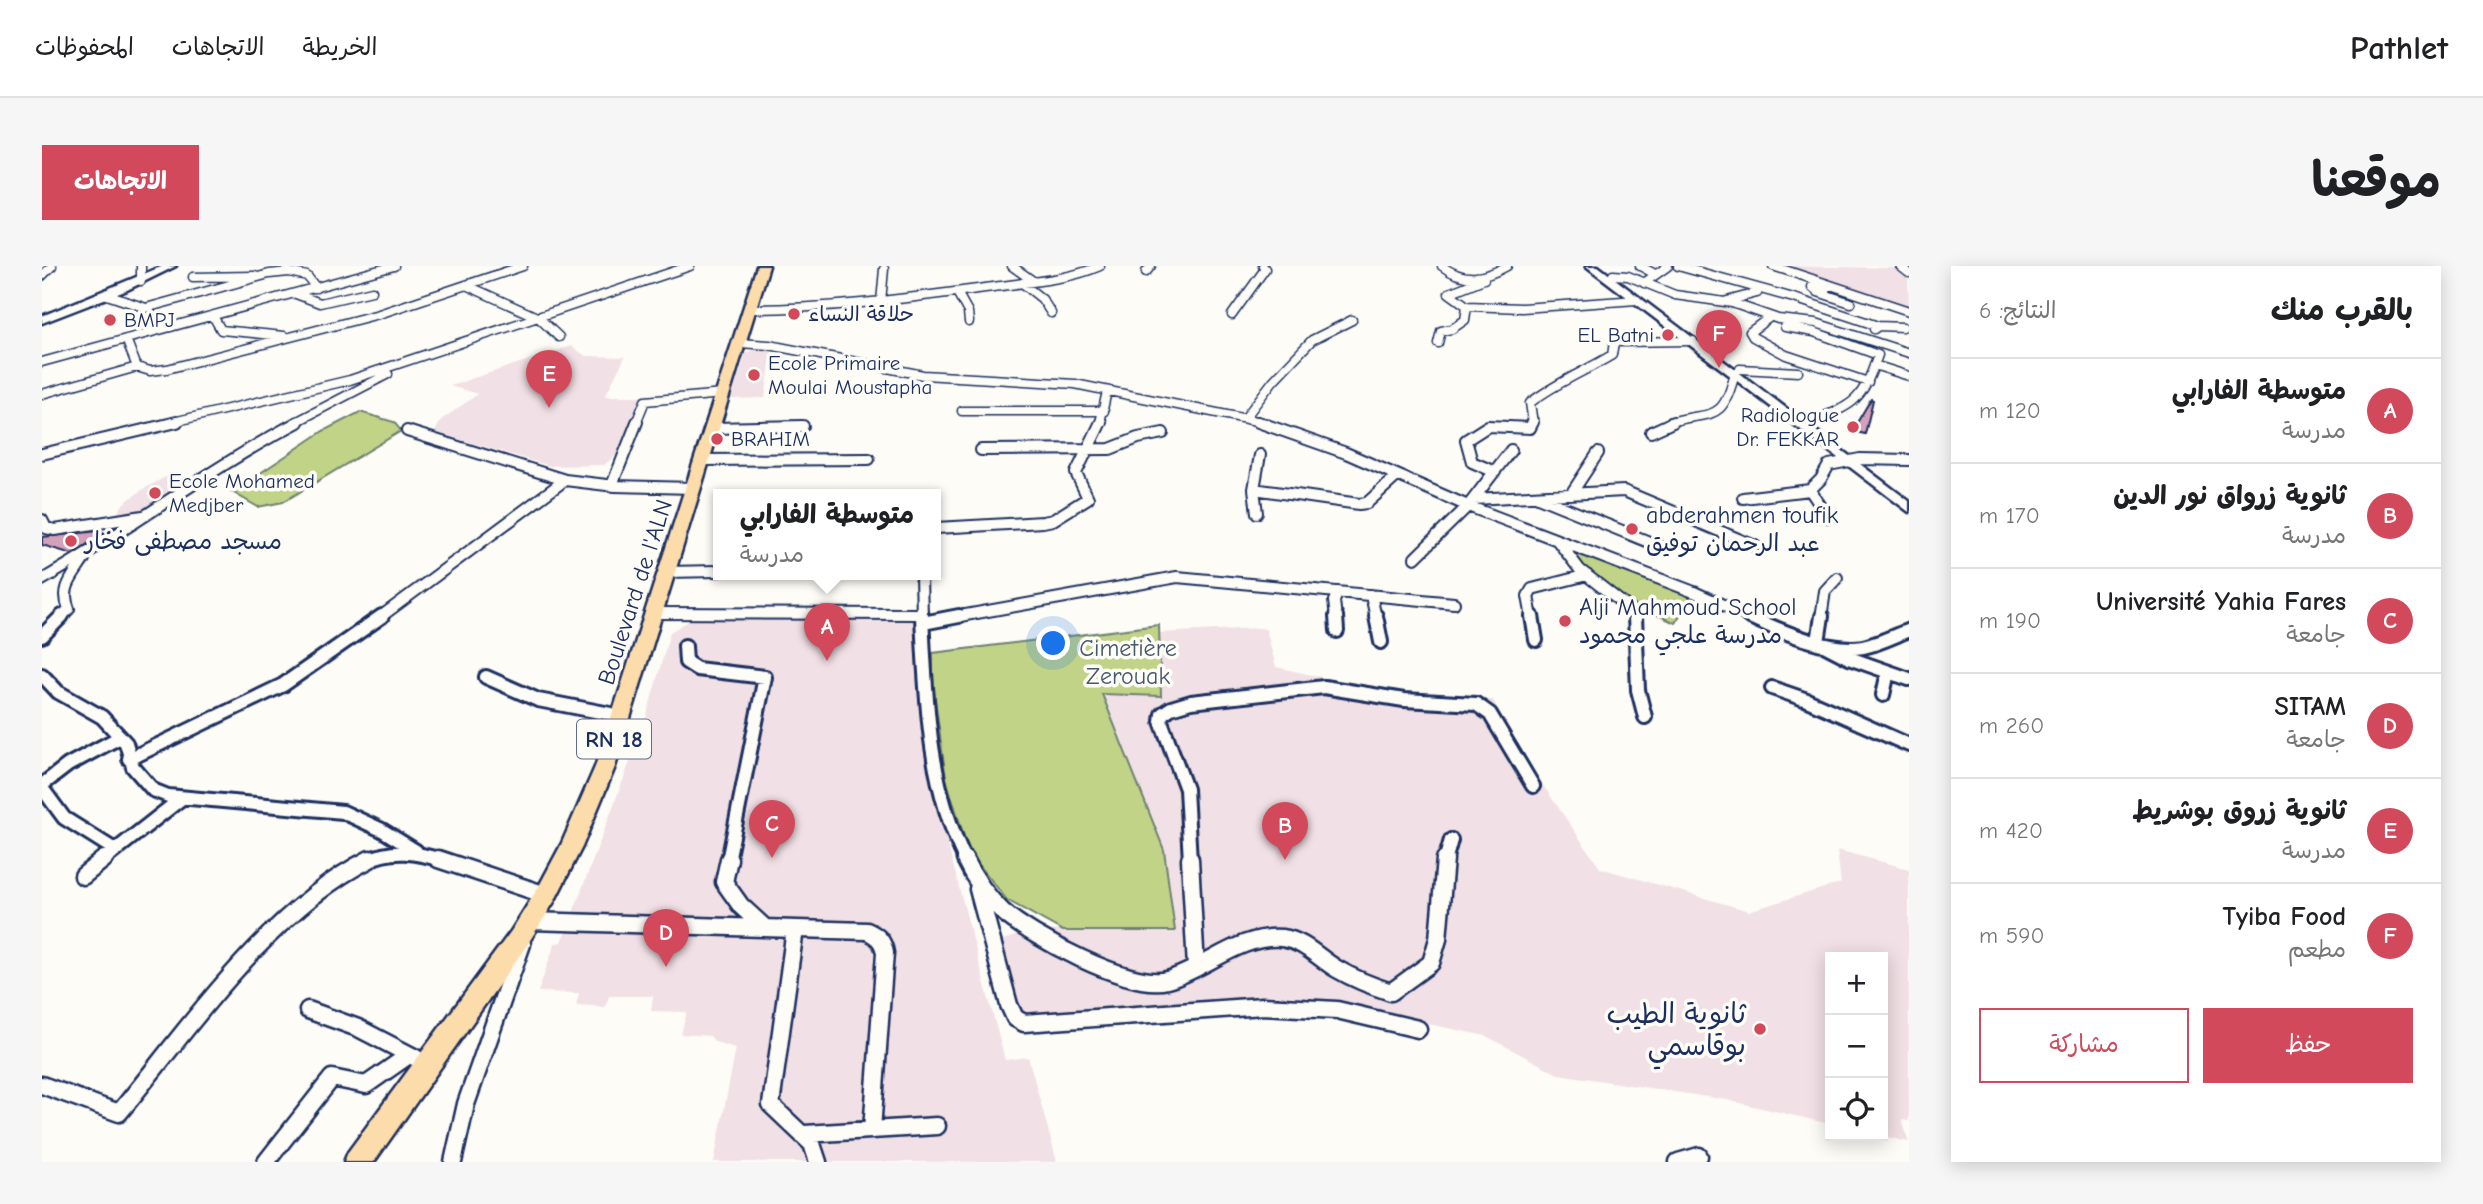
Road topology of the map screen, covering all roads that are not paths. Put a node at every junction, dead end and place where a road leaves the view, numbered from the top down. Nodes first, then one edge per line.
1 (52, 266) edge
2 (141, 266) edge
3 (171, 266) edge
4 (394, 266) edge
5 (523, 266) edge
6 (690, 266) edge
7 (763, 266) edge
8 (1012, 266) edge
9 (1100, 266) edge
10 (1263, 266) edge
11 (1442, 266) edge
12 (1507, 266) edge
13 (1591, 266) edge
14 (1602, 266) edge
15 (1640, 266) edge
16 (1668, 266) edge
17 (1678, 266) edge
18 (1773, 266) edge
19 (1900, 266) edge
20 (884, 269) dead end
21 (1909, 272) edge
22 (1699, 273) junction
23 (1655, 274) junction
24 (1613, 275) junction
25 (42, 276) edge
26 (261, 276) junction
27 (192, 277) dead end
28 (1483, 279) junction
29 (141, 281) junction
30 (1033, 281) junction
31 (1022, 283) junction
32 (1644, 283) junction
33 (466, 285) junction
34 (316, 288) junction
35 (372, 291) dead end
36 (958, 293) junction
37 (1757, 293) junction
38 (296, 294) junction
39 (107, 295) junction
40 (1868, 299) junction
41 (1637, 300) junction
42 (881, 302) junction
43 (1725, 302) junction
44 (1851, 303) dead end
45 (1467, 306) junction
46 (750, 309) junction
47 (1909, 311) edge
48 (1051, 313) dead end
49 (1231, 315) dead end
50 (213, 316) junction
51 (539, 318) junction
52 (42, 320) edge
53 (1352, 320) dead end
54 (1767, 320) junction
55 (969, 322) dead end
56 (1878, 326) junction
57 (1903, 327) dead end
58 (295, 337) junction
59 (559, 337) dead end
60 (126, 339) junction
61 (1693, 341) junction
62 (739, 343) junction
63 (1438, 343) dead end
64 (1879, 343) junction
65 (1909, 353) edge
66 (410, 361) junction
67 (42, 362) edge
68 (1874, 365) junction
69 (137, 367) junction
70 (1738, 371) junction
71 (1798, 372) dead end
72 (1909, 376) edge
73 (1868, 382) junction
74 (1107, 391) junction
75 (42, 394) edge
76 (723, 394) junction
77 (962, 411) dead end
78 (1104, 411) junction
79 (1245, 418) junction
80 (1811, 421) junction
81 (803, 426) dead end
82 (713, 428) junction
83 (407, 431) dead end
84 (1651, 432) dead end
85 (1163, 433) dead end
86 (981, 450) dead end
87 (1091, 450) junction
88 (1511, 450) dead end
89 (1598, 453) dead end
90 (42, 454) edge
91 (1260, 455) dead end
92 (869, 459) dead end
93 (702, 460) junction
94 (1854, 460) junction
95 (1909, 460) edge
96 (1495, 472) junction
97 (1397, 476) junction
98 (565, 480) junction
99 (612, 485) junction
100 (694, 488) junction
101 (1254, 489) junction
102 (1810, 490) junction
103 (1571, 494) junction
104 (1535, 496) junction
105 (1909, 496) edge
106 (1743, 498) dead end
107 (1471, 502) junction
108 (1909, 508) edge
109 (1257, 513) dead end
110 (146, 516) junction
111 (1828, 517) dead end
112 (42, 520) edge
113 (941, 528) edge
114 (1557, 540) junction
115 (1660, 546) dead end
116 (1755, 546) dead end
117 (85, 556) junction
118 (1415, 558) dead end
119 (713, 570) edge
120 (666, 572) junction
121 (1587, 575) junction
122 (1837, 578) dead end
123 (42, 580) edge
124 (920, 580) edge
125 (1338, 592) junction
126 (1371, 595) junction
127 (1454, 603) dead end
128 (653, 613) junction
129 (923, 618) junction
130 (1909, 630) edge
131 (1337, 631) dead end
132 (42, 636) edge
133 (1536, 640) dead end
134 (1381, 642) dead end
135 (1818, 642) junction
136 (685, 646) dead end
137 (1888, 672) junction
138 (42, 675) edge
139 (486, 677) dead end
140 (1909, 679) edge
141 (1772, 688) dead end
142 (1883, 695) dead end
143 (621, 716) junction
144 (1645, 717) dead end
145 (120, 737) junction
146 (1909, 745) edge
147 (129, 759) junction
148 (1533, 786) dead end
149 (42, 787) edge
150 (182, 798) junction
151 (1451, 839) dead end
152 (115, 850) junction
153 (420, 853) junction
154 (83, 876) dead end
155 (977, 884) junction
156 (546, 895) junction
157 (530, 921) junction
158 (765, 928) junction
159 (795, 929) junction
160 (1196, 968) junction
161 (308, 1010) dead end
162 (1418, 1028) dead end
163 (417, 1059) junction
164 (45, 1091) edge
165 (937, 1126) dead end
166 (872, 1130) junction
167 (805, 1134) junction
168 (1699, 1156) dead end
169 (266, 1162) edge
170 (358, 1162) edge
171 (453, 1162) edge
172 (818, 1162) edge
173 (1678, 1162) edge

1 - 25 street
2 - 29 street
3 - 29 main road
4 - 34 street
5 - 33 street
6 - 51 street
7 - 46 main road, Boulevard de l'ALN / RN 18
8 - 30 street
9 - 30 street
10 - 49 street
11 - 28 street
12 - 28 street
13 - 41 main road
14 - 24 main road
15 - 23 street
16 - 23 street
17 - 22 street
18 - 40 street
19 - 21 street
20 - 42 street
22 - 37 street
22 - 56 street
23 - 32 street
24 - 32 street
24 - 70 main road
26 - 27 street
26 - 34 street
26 - 39 street
28 - 45 street
29 - 39 main road
30 - 31 street
31 - 36 street
31 - 48 street
32 - 43 street
33 - 51 street
33 - 58 street
34 - 38 street
35 - 38 street
36 - 42 street
36 - 55 street
37 - 43 street
37 - 64 street
38 - 50 street
39 - 52 main road
40 - 44 street
40 - 47 street
41 - 45 street
41 - 61 main road
42 - 46 street
43 - 54 street
45 - 63 street
46 - 62 main road, Boulevard de l'ALN / RN 18
50 - 58 street
50 - 60 street
51 - 59 street
51 - 66 street
53 - 79 street
54 - 64 street
54 - 68 street
54 - 73 street
56 - 57 street
56 - 64 street
58 - 69 street
60 - 67 street
60 - 69 street
61 - 70 main road
61 - 96 street
62 - 74 street
62 - 76 main road, Boulevard de l'ALN / RN 18
64 - 65 street
66 - 90 street
66 - 110 street
68 - 72 street
68 - 73 street
69 - 75 street
70 - 71 street
70 - 80 main road
70 - 84 street
70 - 94 main road
73 - 80 street
74 - 78 street
74 - 79 street
76 - 82 main road, Boulevard de l'ALN / RN 18
76 - 99 street
77 - 78 street
78 - 87 street
79 - 97 street
80 - 94 main road
81 - 82 street
82 - 93 main road, Boulevard de l'ALN / RN 18
83 - 98 street
85 - 87 street
86 - 87 street
87 - 113 street
88 - 96 street
89 - 103 street
91 - 101 street
92 - 93 street
93 - 100 main road, Boulevard de l'ALN / RN 18
94 - 95 street
94 - 102 street
94 - 105 main road
94 - 108 main road
96 - 107 street
97 - 101 street
97 - 107 street
98 - 99 street
98 - 147 street
99 - 100 street
100 - 120 main road, Boulevard de l'ALN / RN 18
101 - 109 street
102 - 106 street
102 - 111 street
103 - 104 street
103 - 116 street
104 - 107 street
104 - 115 street
107 - 114 street
107 - 118 street
110 - 112 street
110 - 117 street
114 - 121 street
114 - 135 street
117 - 123 street
117 - 132 street
119 - 120 street
120 - 128 main road, Boulevard de l'ALN / RN 18
121 - 133 street
121 - 144 street
122 - 135 street
124 - 129 street
125 - 126 street
125 - 129 street
125 - 131 street
126 - 127 street
126 - 134 street
128 - 129 street
128 - 143 main road, Boulevard de l'ALN / RN 18
129 - 155 street
130 - 135 street
135 - 137 street
136 - 158 street
137 - 140 street
137 - 142 street
138 - 145 street
139 - 143 street
141 - 146 street
143 - 156 main road, Boulevard de l'ALN / RN 18
145 - 147 street
145 - 149 street
147 - 150 street
148 - 160 street
149 - 152 street
150 - 152 street
150 - 153 street
151 - 160 street
152 - 154 street
153 - 156 street
153 - 164 street
155 - 160 street
155 - 162 street
156 - 157 main road, Boulevard de l'ALN / RN 18
157 - 158 street
157 - 163 main road, Boulevard de l'ALN / RN 18
157 - 171 street
158 - 159 street
159 - 166 street
159 - 167 street
161 - 163 street
163 - 169 street
163 - 170 main road, Boulevard de l'ALN / RN 18
165 - 166 street
166 - 167 street
167 - 172 street
168 - 173 street

